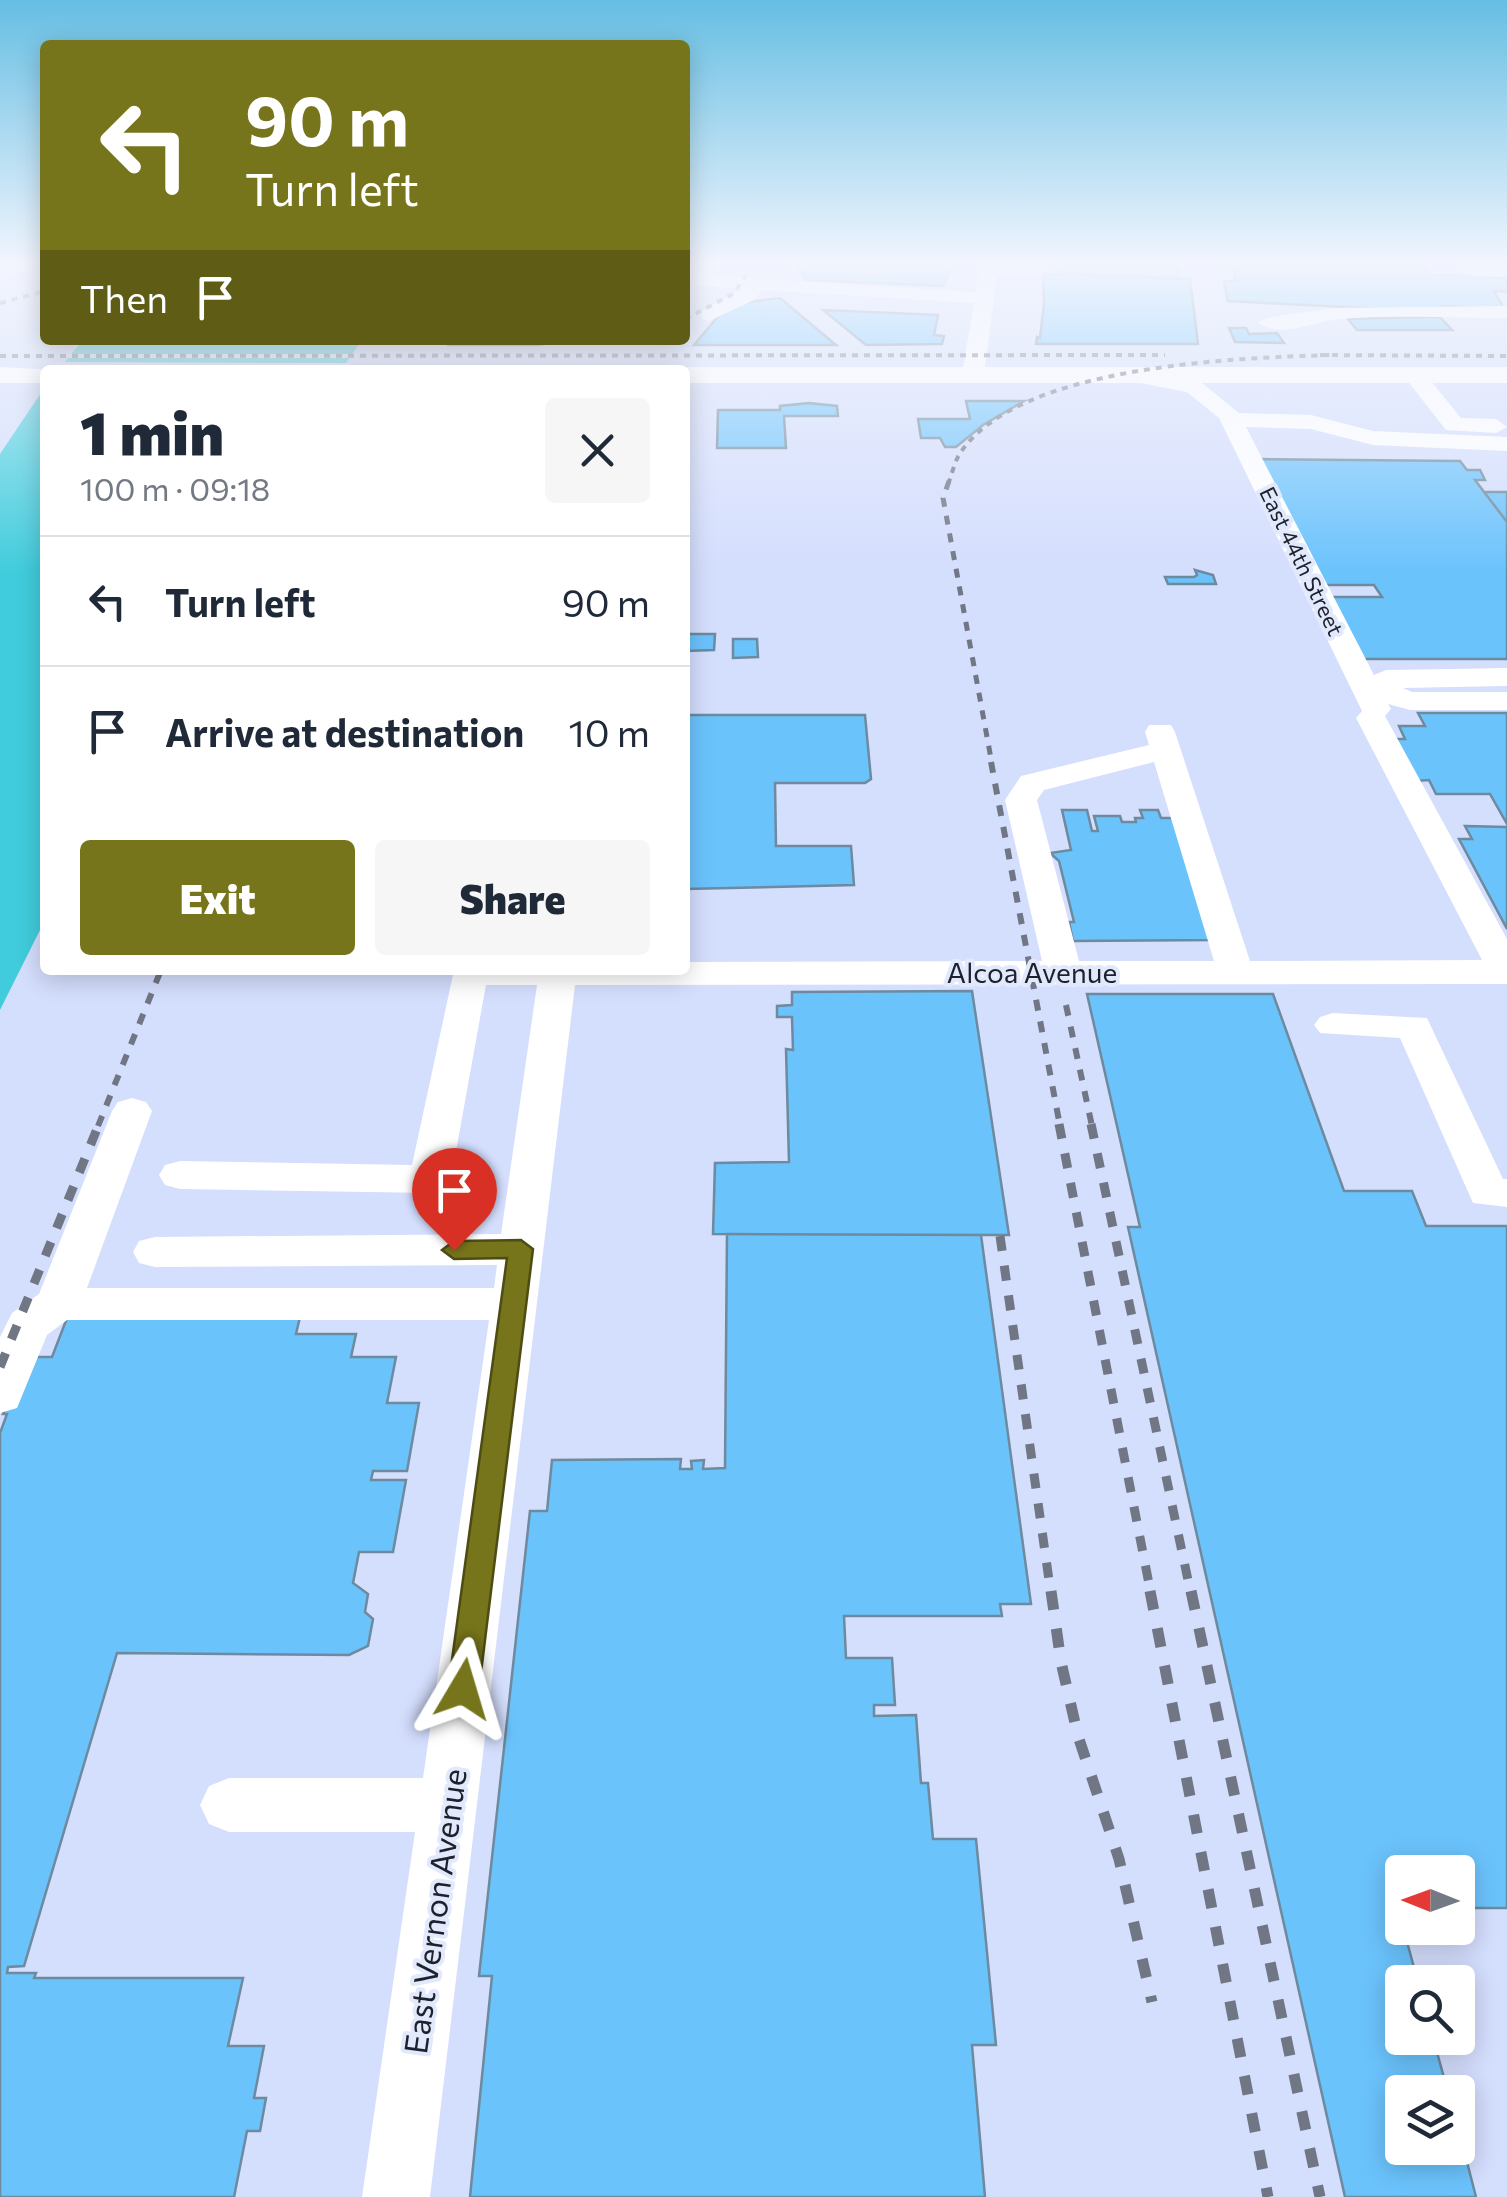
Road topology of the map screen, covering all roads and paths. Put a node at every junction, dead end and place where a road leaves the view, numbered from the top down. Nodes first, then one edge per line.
1 (975, 369) edge
2 (974, 374) junction
3 (0, 375) edge
4 (40, 375) edge
5 (690, 375) edge
6 (1133, 375) junction
7 (1414, 375) junction
8 (1507, 375) edge
9 (1257, 376) junction
10 (1230, 417) junction
11 (1507, 426) edge
12 (1507, 444) edge
13 (1507, 677) edge
14 (1507, 701) edge
15 (1377, 704) junction
16 (690, 971) edge
17 (1063, 972) junction
18 (1235, 972) junction
19 (1507, 972) edge
20 (470, 975) edge
21 (557, 975) edge
22 (1333, 1025) dead end
23 (132, 1111) dead end
24 (180, 1176) dead end
25 (1507, 1193) edge
26 (521, 1249) junction
27 (156, 1252) dead end
28 (58, 1304) junction
29 (514, 1304) junction
30 (0, 1396) edge
31 (229, 1805) dead end
32 (448, 1805) junction
33 (396, 2197) edge

1 - 2 street
2 - 5 main road
2 - 6 main road
3 - 4 main road
6 - 9 main road
6 - 10 street, East 44th Street
7 - 8 main road
7 - 9 main road
7 - 11 street
9 - 10 street
10 - 12 street
10 - 15 street, East 44th Street
13 - 15 street
14 - 15 street
15 - 19 street, East 44th Street
16 - 17 street, Alcoa Avenue
17 - 18 street, Alcoa Avenue
17 - 18 street
18 - 19 street, Alcoa Avenue
20 - 24 street, Alcoa Avenue
21 - 26 street, East Vernon Avenue
22 - 25 street
23 - 28 street
26 - 27 street
26 - 29 street, East Vernon Avenue
28 - 29 street
28 - 30 street
29 - 32 street, East Vernon Avenue
31 - 32 street
32 - 33 street, East Vernon Avenue

